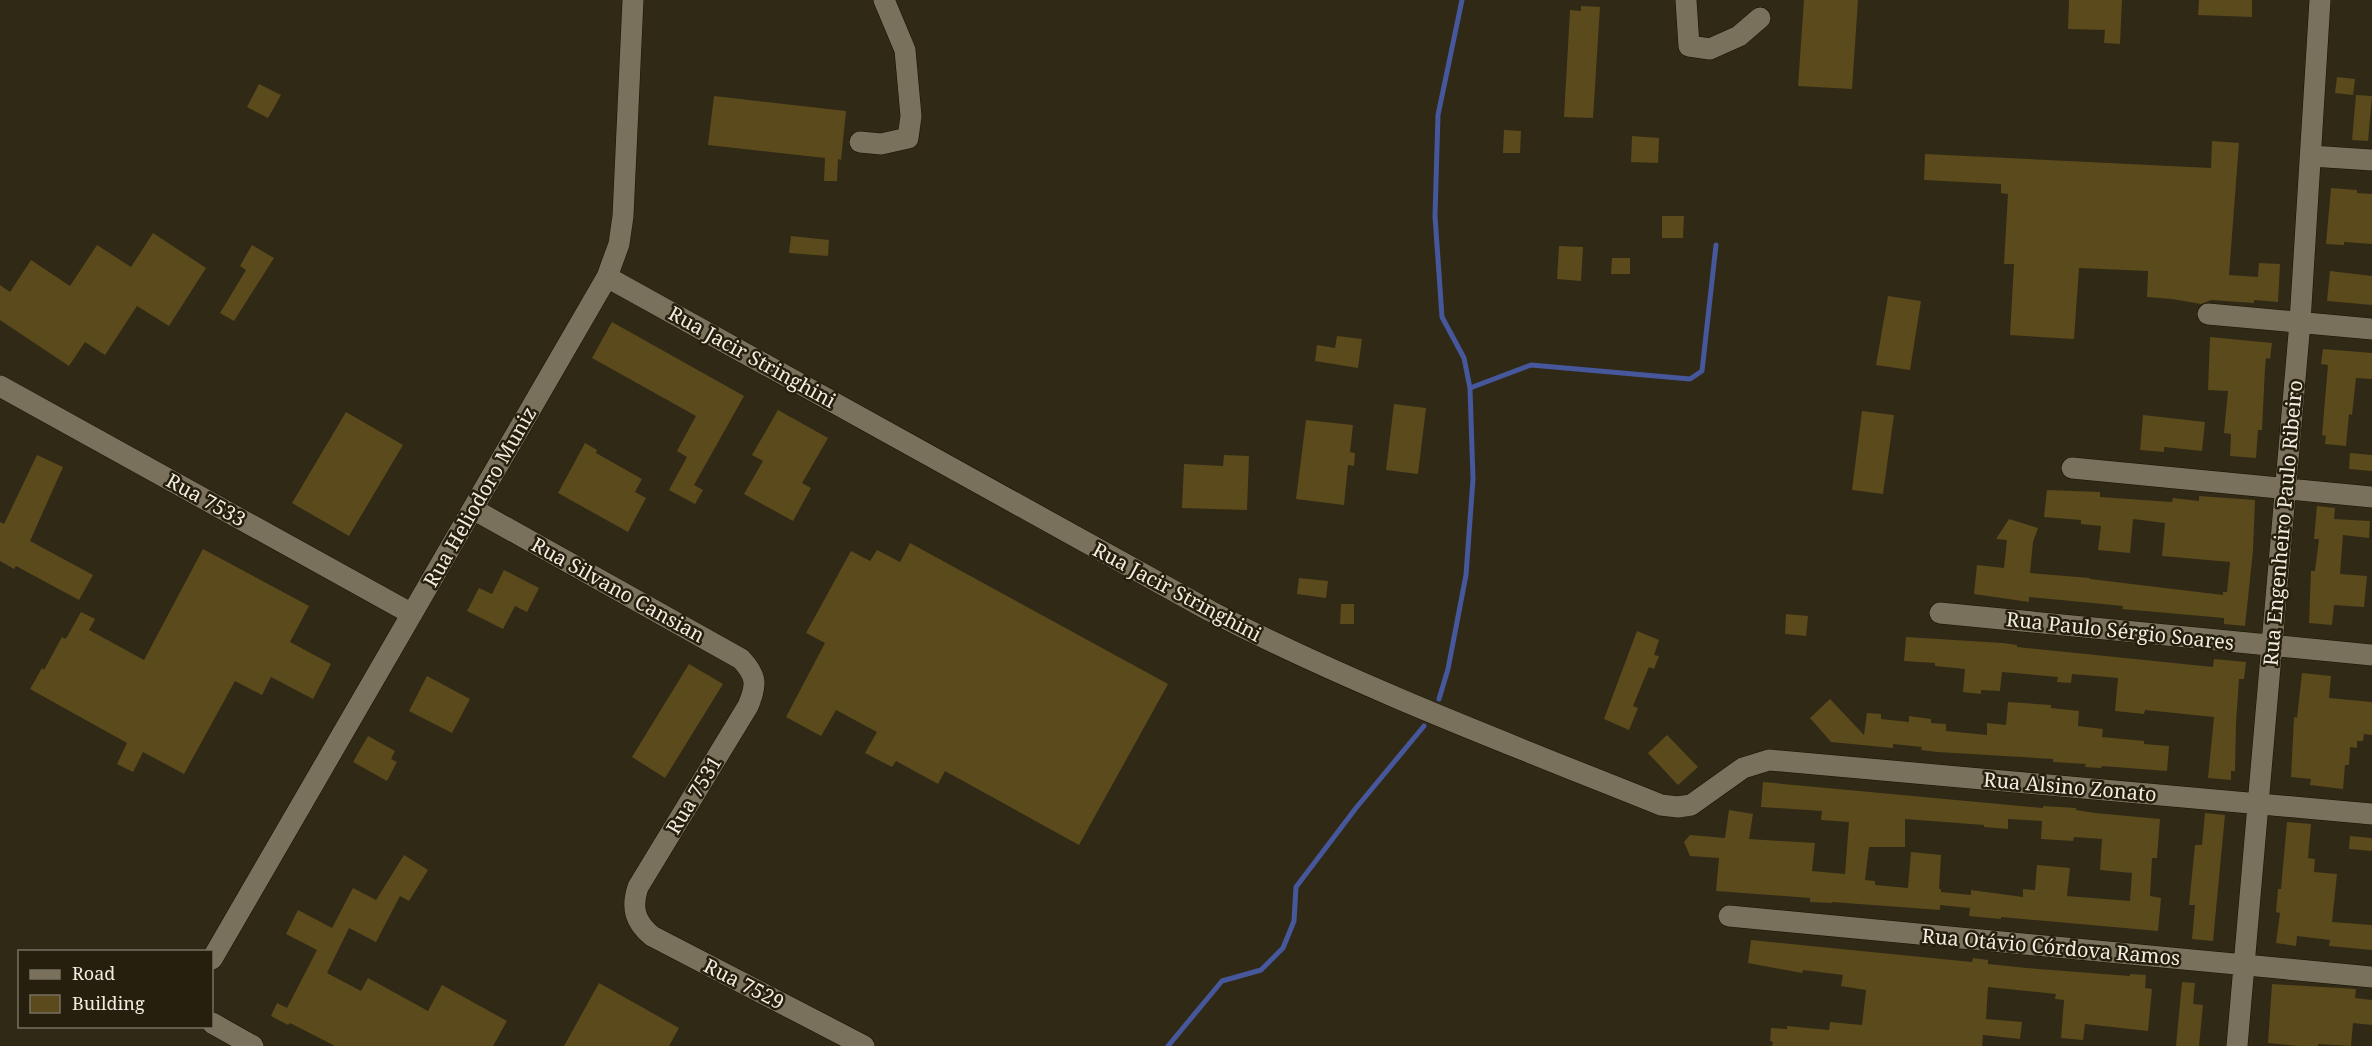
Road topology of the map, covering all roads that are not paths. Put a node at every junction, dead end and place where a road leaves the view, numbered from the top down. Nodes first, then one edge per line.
1 (633, 0) edge
2 (884, 0) edge
3 (1686, 0) edge
4 (2319, 0) edge
5 (1760, 18) dead end
6 (860, 142) dead end
7 (2311, 156) junction
8 (2372, 160) edge
9 (608, 277) junction
10 (2208, 314) dead end
11 (2300, 322) junction
12 (2372, 329) edge
13 (0, 386) edge
14 (2072, 468) dead end
15 (2286, 488) junction
16 (2372, 497) edge
17 (473, 509) junction
18 (1940, 613) dead end
19 (412, 614) junction
20 (2272, 646) junction
21 (2372, 655) edge
22 (754, 680) joint
23 (1769, 760) joint
24 (2259, 804) junction
25 (2372, 814) edge
26 (634, 911) joint
27 (1729, 916) dead end
28 (213, 957) edge
29 (2244, 965) junction
30 (2372, 977) edge
31 (213, 1024) edge
32 (252, 1046) edge
33 (864, 1046) edge
34 (2237, 1046) edge

1 - 9 street, Rua Heliodoro Muniz
2 - 6 street
3 - 5 street
4 - 7 street, Rua Engenheiro Paulo Ribeiro
7 - 8 street
7 - 11 street, Rua Engenheiro Paulo Ribeiro
9 - 17 street, Rua Heliodoro Muniz
9 - 23 street, Rua Jacir Stringhini
10 - 11 street
11 - 12 street
11 - 15 street, Rua Engenheiro Paulo Ribeiro
13 - 19 street, Rua 7533
14 - 15 street
15 - 16 street
15 - 20 street, Rua Engenheiro Paulo Ribeiro
17 - 19 street, Rua Heliodoro Muniz
17 - 22 street, Rua Silvano Cansian
18 - 20 street, Rua Paulo Sérgio Soares
19 - 28 street, Rua Heliodoro Muniz
20 - 21 street, Rua Paulo Sérgio Soares
20 - 24 street, Rua Engenheiro Paulo Ribeiro
22 - 26 street, Rua 7531
23 - 24 street, Rua Alsino Zonato
24 - 25 street, Rua Alsino Zonato
24 - 29 street, Rua Engenheiro Paulo Ribeiro
26 - 33 street, Rua 7529
27 - 29 street, Rua Otávio Córdova Ramos
29 - 30 street, Rua Otávio Córdova Ramos
29 - 34 street, Rua Engenheiro Paulo Ribeiro
31 - 32 street

